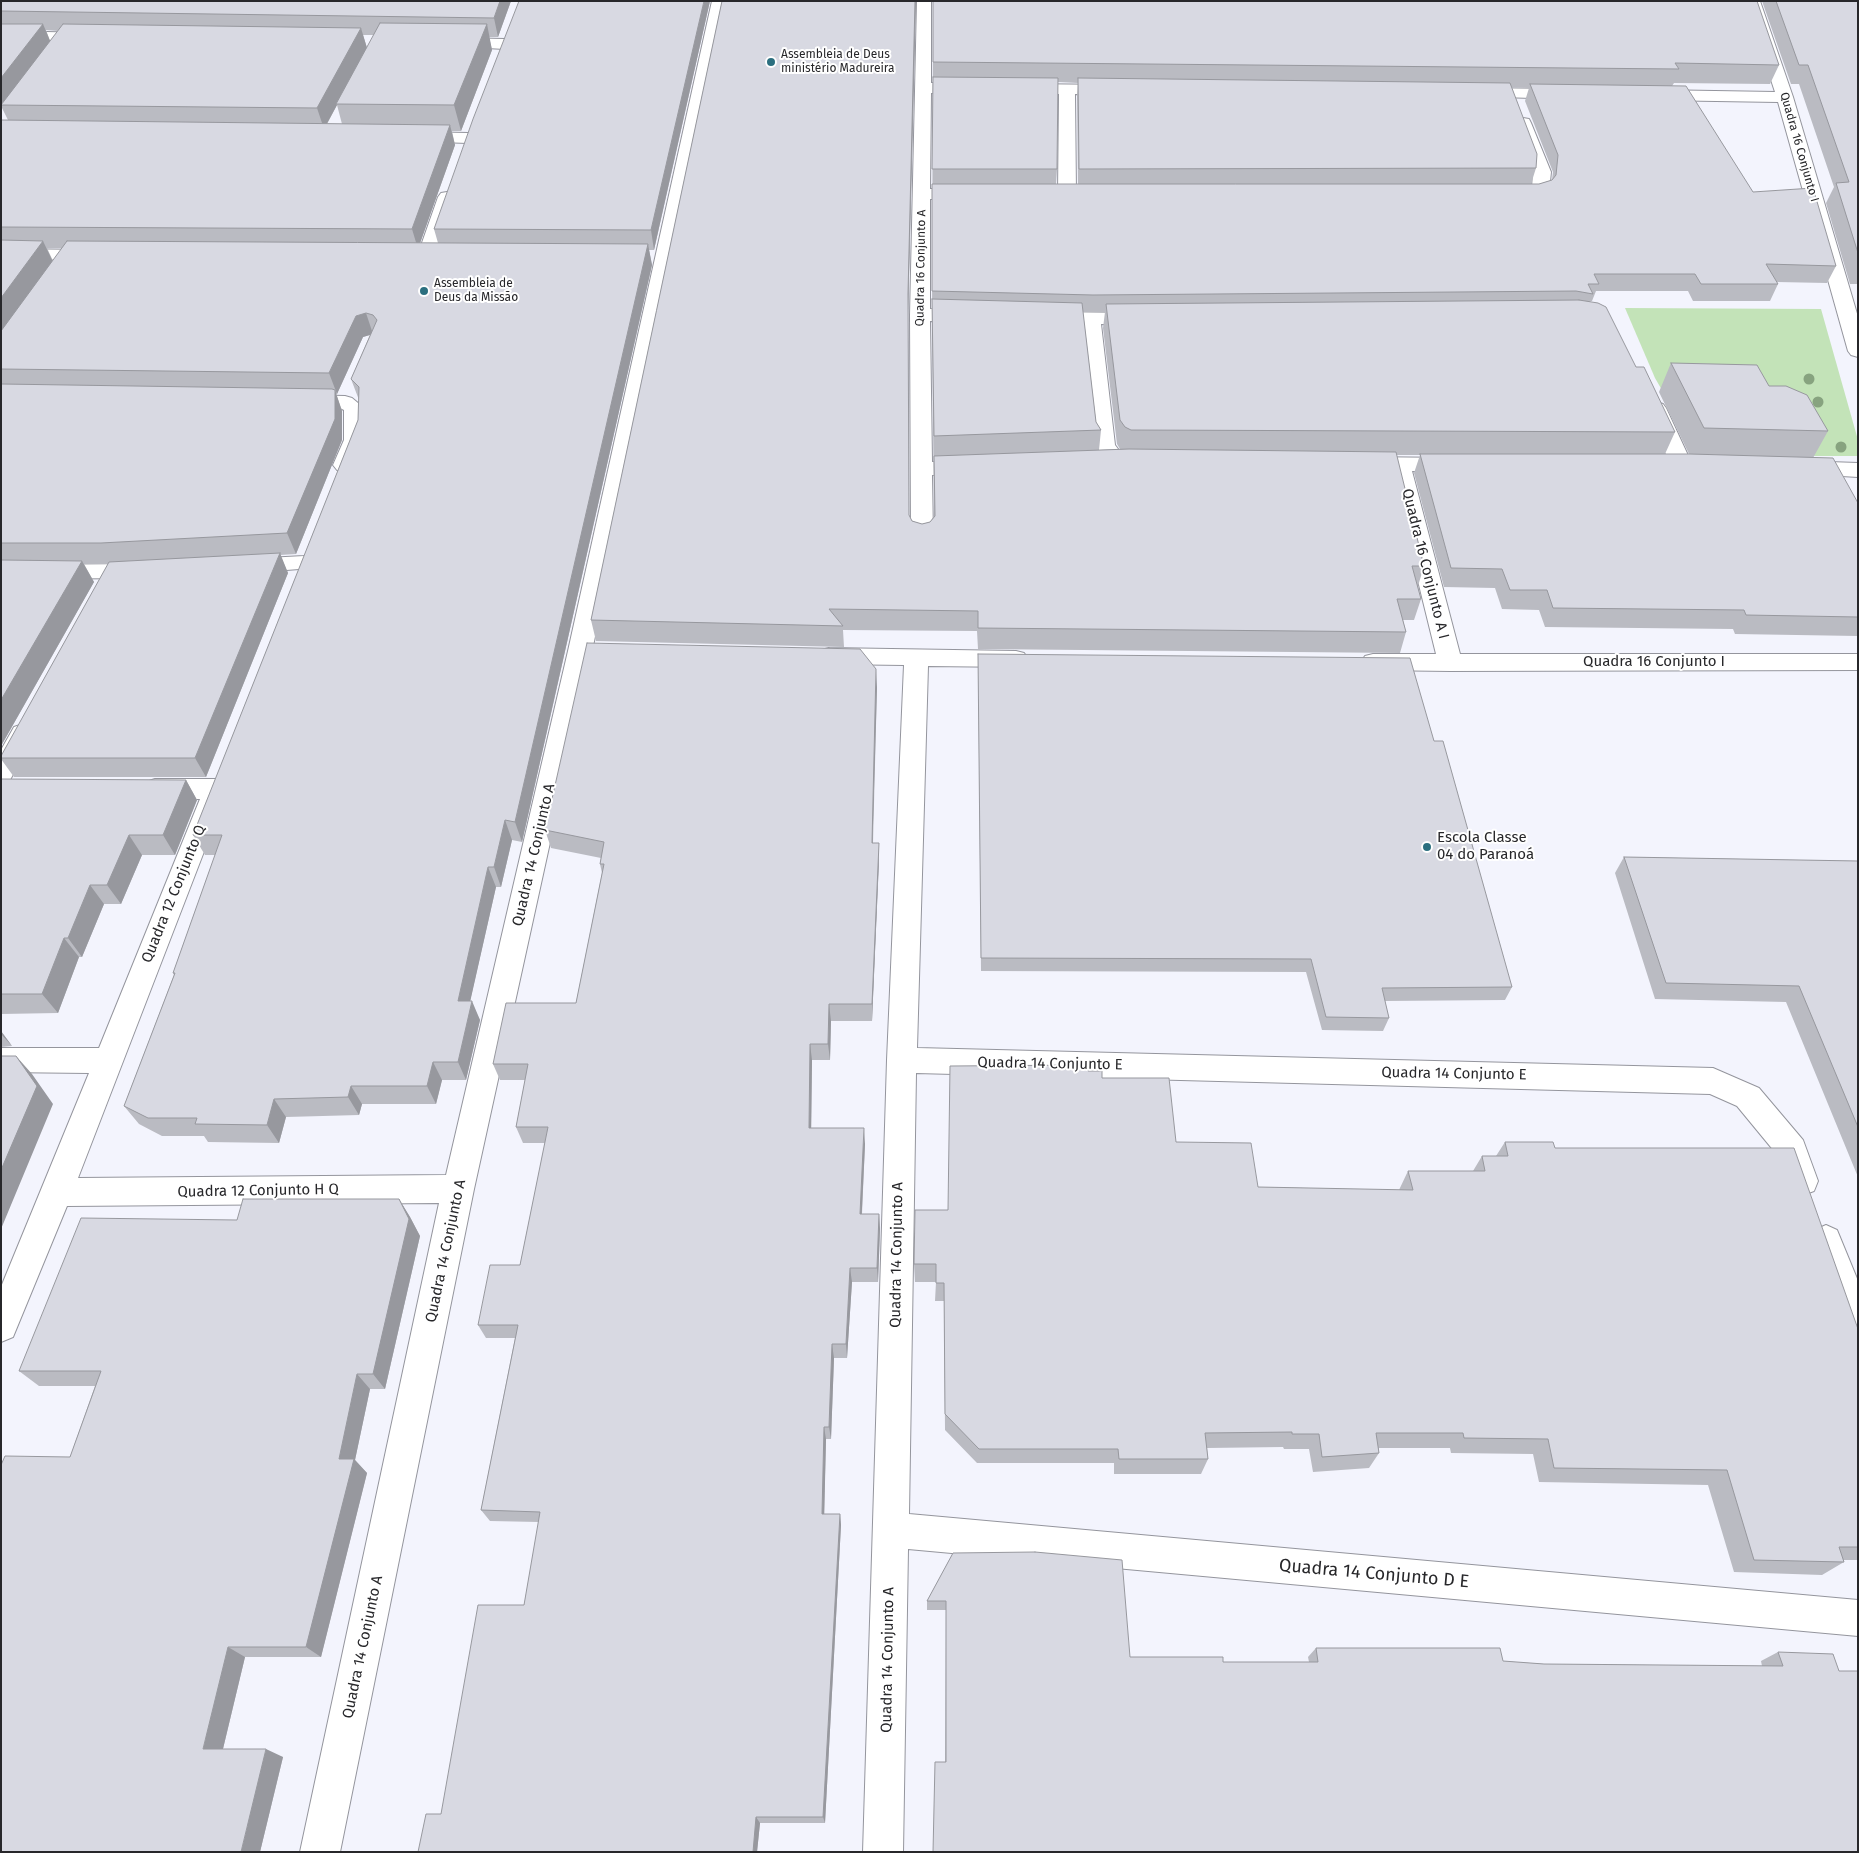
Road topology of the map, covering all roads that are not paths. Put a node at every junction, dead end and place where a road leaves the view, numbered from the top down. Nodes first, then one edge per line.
1 (719, 1) edge
2 (924, 1) edge
3 (1752, 1) edge
4 (512, 27) edge
5 (1, 36) edge
6 (66, 38) junction
7 (105, 39) edge
8 (438, 43) edge
9 (505, 44) junction
10 (55, 53) edge
11 (498, 61) edge
12 (925, 88) junction
13 (1067, 90) junction
14 (1136, 91) edge
15 (1463, 93) edge
16 (1512, 94) junction
17 (1580, 94) edge
18 (1639, 95) edge
19 (1785, 97) junction
20 (475, 121) edge
21 (400, 137) edge
22 (468, 138) junction
23 (462, 156) edge
24 (452, 184) edge
25 (922, 194) junction
26 (990, 194) edge
27 (1047, 194) edge
28 (1066, 194) junction
29 (1086, 194) edge
30 (1496, 195) edge
31 (1, 254) edge
32 (70, 255) junction
33 (110, 255) edge
34 (406, 257) edge
35 (426, 257) junction
36 (446, 257) edge
37 (644, 258) edge
38 (664, 258) junction
39 (59, 271) edge
40 (920, 315) junction
41 (986, 317) edge
42 (1024, 318) edge
43 (1161, 319) edge
44 (1091, 320) junction
45 (1858, 351) edge
46 (1647, 390) edge
47 (277, 401) edge
48 (1097, 463) edge
49 (1342, 464) edge
50 (1680, 464) edge
51 (1400, 465) junction
52 (1478, 465) edge
53 (990, 467) edge
54 (1781, 467) edge
55 (922, 469) junction
56 (1858, 470) edge
57 (336, 484) edge
58 (922, 536) edge
59 (227, 567) edge
60 (160, 570) edge
61 (1, 572) edge
62 (294, 590) edge
63 (807, 656) edge
64 (916, 658) junction
65 (1035, 659) edge
66 (1351, 662) edge
67 (1858, 662) edge
68 (1450, 663) junction
69 (35, 712) edge
70 (8, 783) edge
71 (128, 789) edge
72 (1, 1060) edge
73 (902, 1060) junction
74 (108, 1061) junction
75 (458, 1189) junction
76 (57, 1192) junction
77 (1858, 1325) edge
78 (1, 1326) edge
79 (891, 1530) junction
80 (1858, 1618) edge
81 (320, 1852) edge
82 (883, 1852) edge

1 - 38 street, Quadra 14 Conjunto A
2 - 12 street, Quadra 16 Conjunto A
3 - 19 street, Quadra 16 Conjunto I
4 - 9 street
5 - 6 street
6 - 7 street
6 - 10 street
8 - 9 street
9 - 11 street
12 - 13 street
12 - 25 street, Quadra 16 Conjunto A
13 - 14 street
13 - 28 street
15 - 16 street
16 - 17 street
16 - 30 street
18 - 19 street
19 - 45 street, Quadra 16 Conjunto I
20 - 22 street
21 - 22 street
22 - 23 street
24 - 35 street
25 - 26 street
25 - 40 street, Quadra 16 Conjunto A
27 - 28 street
28 - 29 street
31 - 32 street
32 - 33 street
32 - 39 street
34 - 35 street
35 - 36 street
37 - 38 street
38 - 75 street, Quadra 14 Conjunto A
40 - 41 street
40 - 55 street, Quadra 16 Conjunto A
42 - 44 street
43 - 44 street
44 - 48 street
46 - 50 street
47 - 57 street
49 - 51 street
51 - 52 street
51 - 68 street, Quadra 16 Conjunto A I
53 - 55 street
54 - 56 street
55 - 58 street, Quadra 16 Conjunto A
59 - 62 street
60 - 61 street
63 - 64 street
64 - 65 street
64 - 73 street, Quadra 14 Conjunto A
66 - 68 street, Quadra 16 Conjunto I
67 - 68 street, Quadra 16 Conjunto I
69 - 70 street
71 - 74 street, Quadra 12 Conjunto Q
72 - 74 street
73 - 77 street, Quadra 14 Conjunto E
73 - 79 street, Quadra 14 Conjunto A
74 - 76 street, Quadra 12 Conjunto Q
75 - 76 street, Quadra 12 Conjunto H Q
75 - 81 street, Quadra 14 Conjunto A
76 - 78 street, Quadra 12 Conjunto Q
79 - 80 street, Quadra 14 Conjunto D E
79 - 82 street, Quadra 14 Conjunto A

